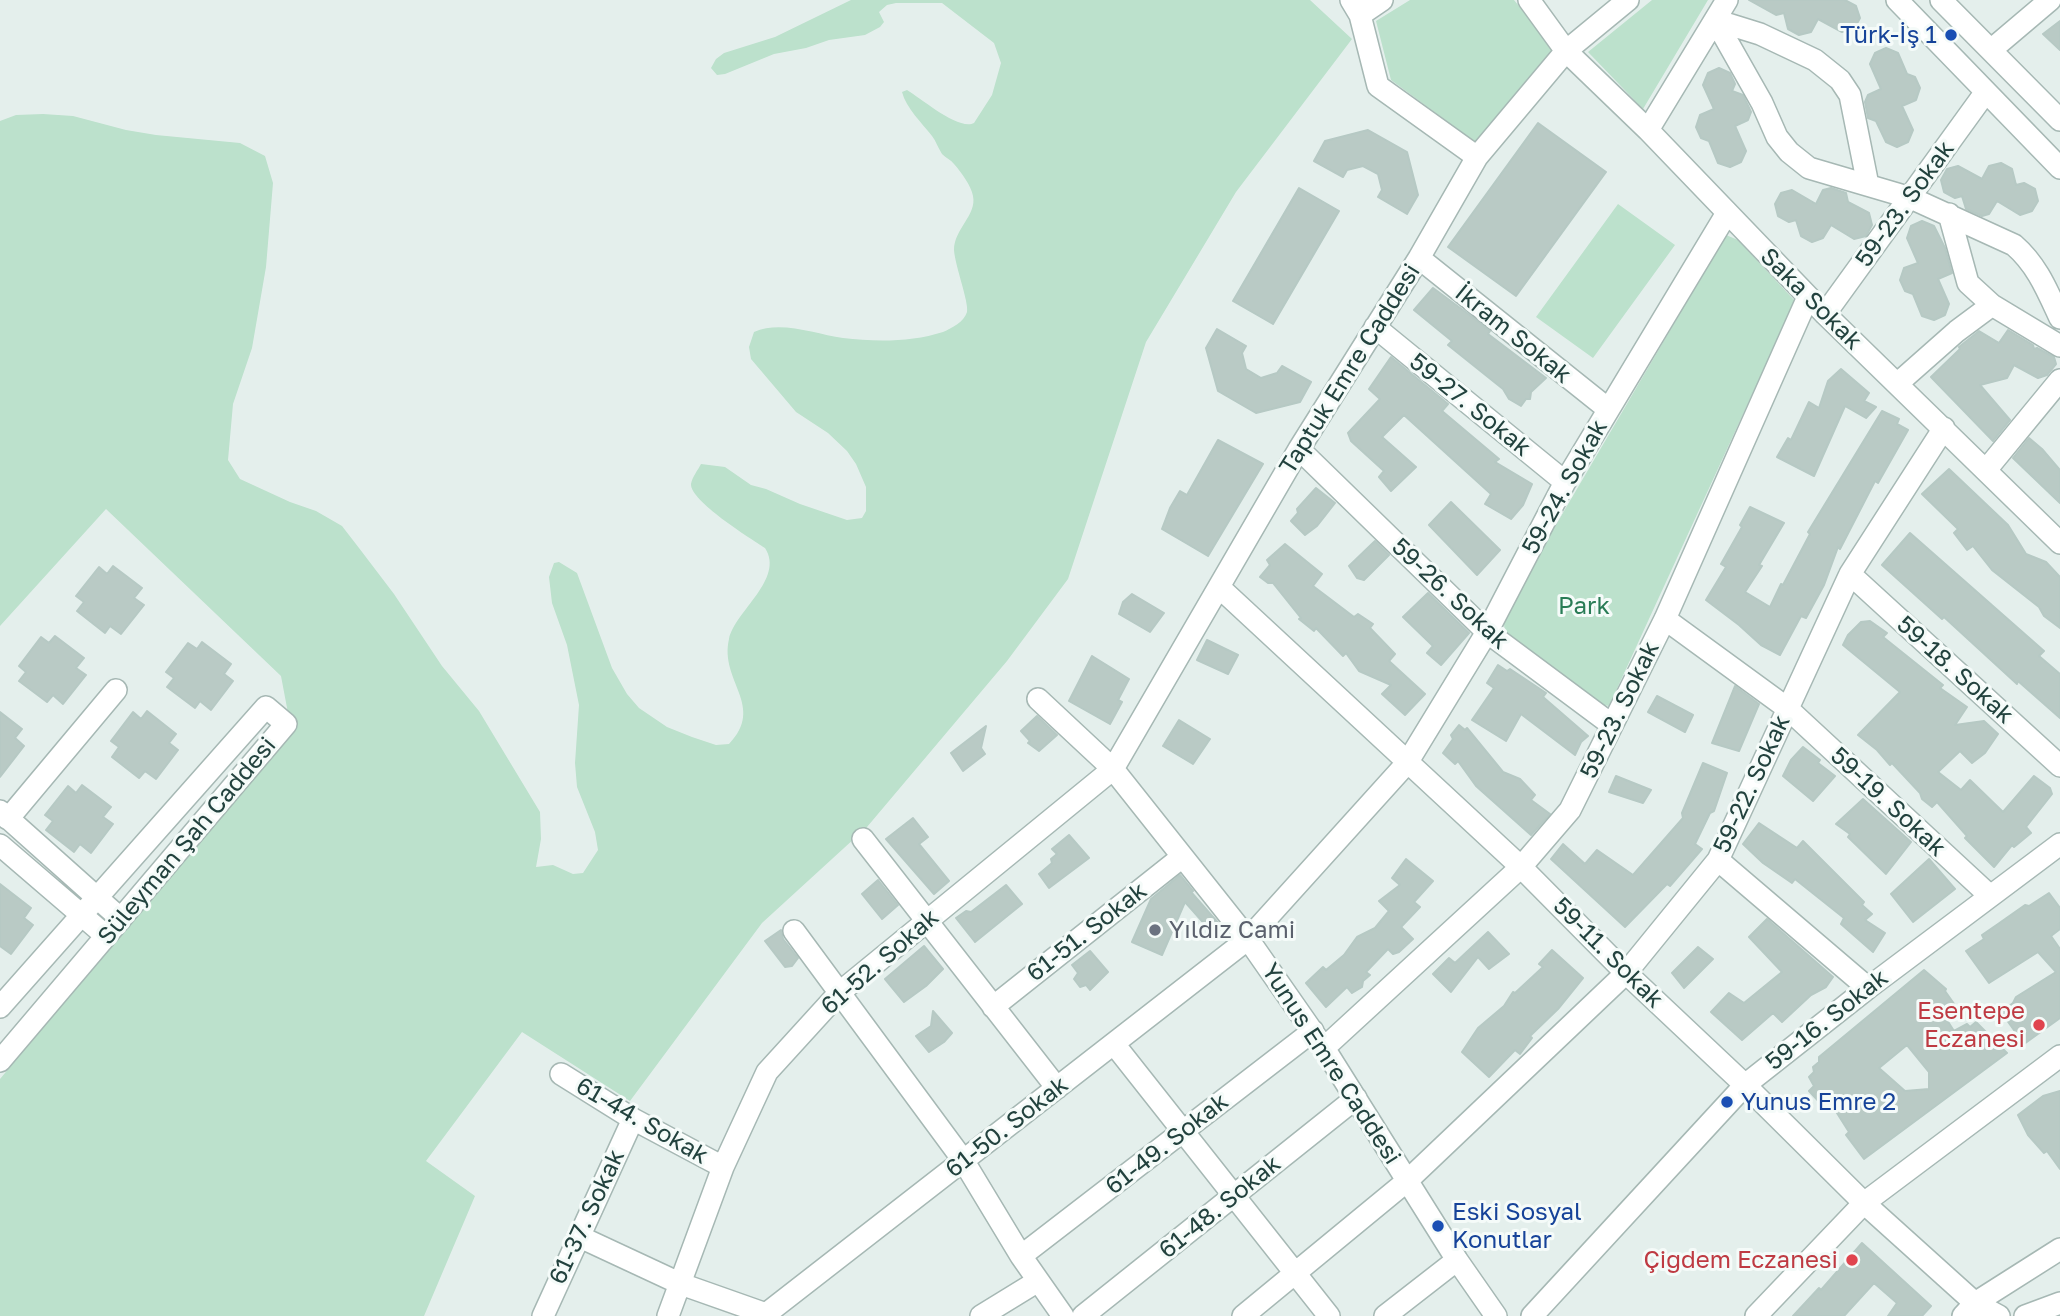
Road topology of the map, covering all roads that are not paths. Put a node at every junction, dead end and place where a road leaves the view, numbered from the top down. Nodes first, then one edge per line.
1 (1382, 0) edge
2 (1529, 0) edge
3 (1628, 0) edge
4 (1727, 0) edge
5 (1896, 0) edge
6 (1941, 0) edge
7 (2050, 0) edge
8 (1355, 8) edge
9 (2025, 8) edge
10 (1715, 20) junction
11 (1991, 50) junction
12 (1566, 51) junction
13 (1985, 93) junction
14 (2060, 120) edge
15 (1648, 130) junction
16 (1477, 157) junction
17 (2060, 168) edge
18 (1868, 185) junction
19 (1911, 198) junction
20 (1727, 212) junction
21 (1949, 214) junction
22 (1419, 258) junction
23 (1808, 297) junction
24 (1992, 305) junction
25 (1825, 314) junction
26 (2060, 318) edge
27 (1375, 327) junction
28 (2060, 346) edge
29 (2060, 380) edge
30 (1897, 384) junction
31 (1608, 409) junction
32 (1944, 428) junction
33 (1299, 449) junction
34 (1986, 470) junction
35 (1565, 482) junction
36 (2060, 543) edge
37 (1850, 574) junction
38 (1219, 587) junction
39 (1665, 619) junction
40 (1487, 632) junction
41 (116, 691) dead end
42 (1038, 699) dead end
43 (1787, 709) junction
44 (1612, 725) junction
45 (1407, 763) junction
46 (2060, 766) edge
47 (1113, 769) junction
48 (4, 815) edge
49 (863, 839) dead end
50 (2060, 844) edge
51 (0, 845) edge
52 (1182, 857) junction
53 (1718, 860) junction
54 (1521, 867) junction
55 (1989, 895) junction
56 (96, 897) junction
57 (80, 915) junction
58 (121, 919) junction
59 (926, 921) junction
60 (794, 932) dead end
61 (106, 936) junction
62 (1248, 939) junction
63 (1626, 973) junction
64 (1868, 988) junction
65 (839, 993) junction
66 (0, 1007) edge
67 (993, 1007) junction
68 (1318, 1039) junction
69 (1114, 1045) junction
70 (2060, 1056) edge
71 (0, 1061) edge
72 (561, 1074) dead end
73 (1745, 1085) junction
74 (1057, 1088) junction
75 (1356, 1098) junction
76 (633, 1119) junction
77 (1184, 1132) junction
78 (963, 1160) junction
79 (723, 1167) junction
80 (1407, 1181) junction
81 (1234, 1195) junction
82 (1864, 1203) junction
83 (578, 1236) junction
84 (2060, 1250) edge
85 (1021, 1256) junction
86 (1457, 1260) junction
87 (1293, 1274) junction
88 (1038, 1281) junction
89 (681, 1284) junction
90 (2060, 1303) edge
91 (1969, 1310) edge
92 (543, 1316) edge
93 (668, 1316) edge
94 (981, 1316) edge
95 (1063, 1316) edge
96 (1083, 1316) edge
97 (1243, 1316) edge
98 (1329, 1316) edge
99 (1385, 1316) edge
100 (1496, 1316) edge
101 (1532, 1316) edge
102 (1756, 1316) edge
103 (1999, 1316) edge
104 (2025, 1316) edge

1 - 8 street
2 - 12 street, Saka Sokak
3 - 12 street, Taptuk Emre Caddesi
4 - 10 street
5 - 13 street
6 - 11 street
7 - 9 street
8 - 16 street
9 - 11 street
10 - 15 street
10 - 18 street
10 - 18 street
11 - 14 street
12 - 15 street, Saka Sokak
12 - 16 street, Taptuk Emre Caddesi
13 - 17 street
13 - 19 street, 59-23. Sokak
15 - 20 street, Saka Sokak
16 - 22 street, Taptuk Emre Caddesi
18 - 19 street
19 - 21 street
19 - 25 street, 59-23. Sokak
20 - 23 street, Saka Sokak
20 - 31 street, 59-24. Sokak
21 - 24 street
21 - 26 street
22 - 27 street, Taptuk Emre Caddesi
22 - 31 street, İkram Sokak
23 - 25 street, Saka Sokak
23 - 39 street, 59-23. Sokak
24 - 28 street
24 - 30 street
25 - 30 street, Saka Sokak
27 - 33 street, Taptuk Emre Caddesi
27 - 35 street, 59-27. Sokak
29 - 34 street
30 - 32 street, Saka Sokak
31 - 35 street, 59-24. Sokak
32 - 34 street, Saka Sokak
32 - 37 street, 59-22. Sokak
33 - 38 street, Taptuk Emre Caddesi
33 - 40 street, 59-26. Sokak
34 - 36 street, Saka Sokak
35 - 40 street, 59-24. Sokak
37 - 43 street, 59-22. Sokak
37 - 46 street, 59-18. Sokak
38 - 45 street, 59-11. Sokak
38 - 47 street, Taptuk Emre Caddesi
39 - 43 street, 59-19. Sokak
39 - 44 street, 59-23. Sokak
40 - 44 street, 59-26. Sokak
40 - 45 street, 59-24. Sokak
41 - 48 street
42 - 47 street, Yunus Emre Caddesi
43 - 53 street, 59-22. Sokak
43 - 55 street, 59-19. Sokak
44 - 54 street, 59-23. Sokak
45 - 54 street, 59-11. Sokak
45 - 62 street
47 - 52 street, Yunus Emre Caddesi
47 - 59 street, 61-52. Sokak
48 - 56 street
49 - 59 street
50 - 55 street, 59-16. Sokak
51 - 57 street
52 - 62 street, Yunus Emre Caddesi
52 - 67 street, 61-51. Sokak
53 - 63 street, 59-22. Sokak
53 - 64 street
54 - 63 street, 59-11. Sokak
54 - 68 street, 59-23. Sokak
55 - 64 street, 59-16. Sokak
56 - 57 street, Süleyman Şah Caddesi
56 - 58 street
56 - 58 street, Süleyman Şah Caddesi
57 - 61 street
57 - 66 street, Süleyman Şah Caddesi
58 - 61 street, Süleyman Şah Caddesi
59 - 65 street, 61-52. Sokak
59 - 67 street
60 - 65 street
61 - 71 street, Süleyman Şah Caddesi
62 - 68 street, Yunus Emre Caddesi
62 - 69 street, 61-50. Sokak
63 - 73 street, 59-11. Sokak
63 - 80 street, 59-22. Sokak
64 - 73 street, 59-16. Sokak
65 - 78 street
65 - 79 street, 61-52. Sokak
67 - 74 street
68 - 75 street, Yunus Emre Caddesi
68 - 77 street, 61-49. Sokak
69 - 74 street, 61-50. Sokak
69 - 77 street
70 - 82 street
72 - 76 street, 61-44. Sokak
73 - 82 street, 59-11. Sokak
73 - 101 street, 59-16. Sokak
74 - 78 street, 61-50. Sokak
75 - 80 street, Yunus Emre Caddesi
75 - 81 street, 61-48. Sokak
76 - 79 street, 61-44. Sokak
76 - 83 street, 61-37. Sokak
77 - 81 street
77 - 85 street, 61-49. Sokak
78 - 85 street
78 - 89 street, 61-50. Sokak
79 - 89 street, 61-52. Sokak
80 - 86 street, Yunus Emre Caddesi
80 - 87 street, 59-22. Sokak
81 - 87 street
81 - 96 street, 61-48. Sokak
82 - 91 street, 59-11. Sokak
82 - 102 street
83 - 89 street
83 - 92 street, 61-37. Sokak
84 - 91 street
85 - 88 street
86 - 99 street
86 - 100 street, Yunus Emre Caddesi
87 - 97 street, 59-22. Sokak
87 - 98 street
88 - 94 street
88 - 95 street
89 - 93 street, 61-52. Sokak
90 - 104 street
91 - 103 street, 59-11. Sokak

